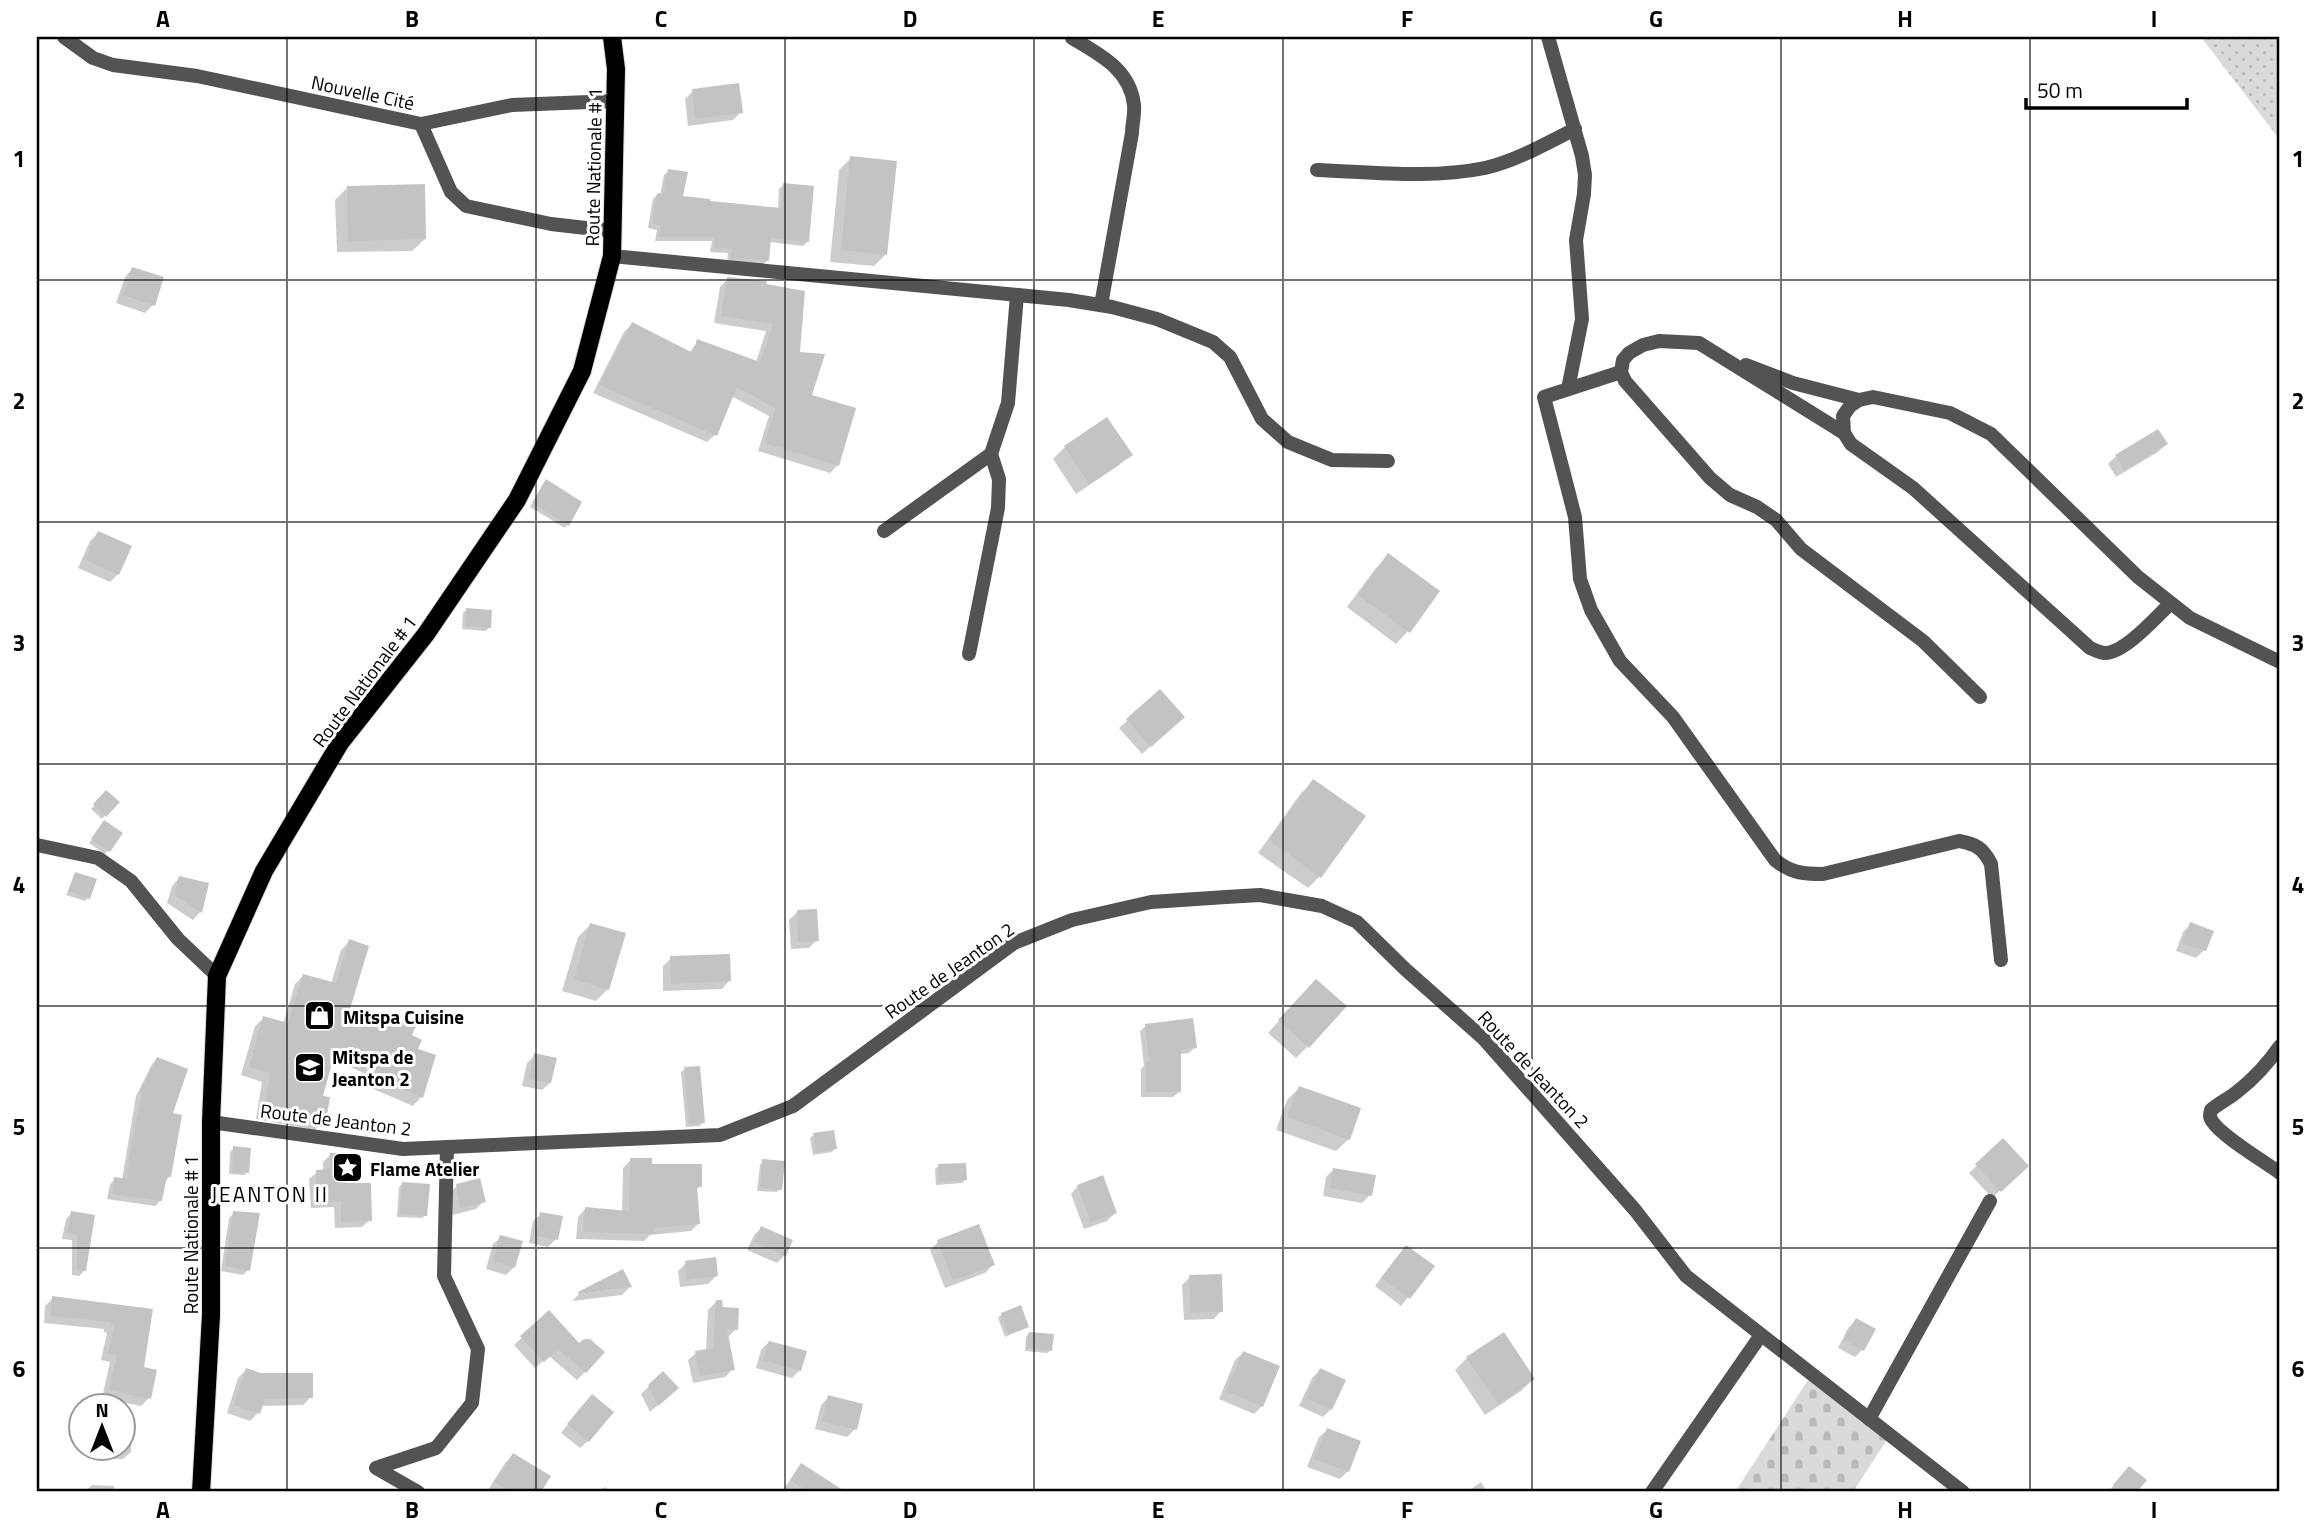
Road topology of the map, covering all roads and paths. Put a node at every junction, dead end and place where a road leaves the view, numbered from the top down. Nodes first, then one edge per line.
1 (64, 37) edge
2 (612, 37) edge
3 (1548, 37) edge
4 (1072, 38) dead end
5 (615, 101) junction
6 (421, 124) junction
7 (1574, 129) junction
8 (1317, 170) dead end
9 (612, 231) junction
10 (612, 256) junction
11 (1017, 295) junction
12 (1101, 304) junction
13 (1715, 353) junction
14 (1621, 372) junction
15 (1568, 389) junction
16 (1859, 400) junction
17 (1844, 433) junction
18 (991, 454) junction
19 (1388, 461) dead end
20 (884, 531) dead end
21 (2171, 603) junction
22 (969, 654) dead end
23 (2280, 662) edge
24 (1980, 697) dead end
25 (37, 845) edge
26 (2001, 960) dead end
27 (217, 976) junction
28 (2280, 1046) edge
29 (211, 1122) junction
30 (447, 1147) junction
31 (2280, 1173) edge
32 (1990, 1201) dead end
33 (1761, 1335) junction
34 (1869, 1419) junction
35 (201, 1492) edge
36 (418, 1492) edge
37 (1652, 1492) edge
38 (1963, 1492) edge

1 - 6 street, Nouvelle Cité
2 - 5 main road, Route Nationale # 1
3 - 7 street
4 - 12 street
5 - 6 street
5 - 9 main road, Route Nationale # 1
6 - 9 street, Nouvelle Cité
7 - 8 street
7 - 15 street
9 - 10 main road, Route Nationale # 1
10 - 11 street
10 - 27 main road, Route Nationale # 1
11 - 12 street
11 - 18 street
12 - 19 street
13 - 14 street
13 - 16 street
13 - 17 street
14 - 15 street
14 - 24 street
15 - 26 street
16 - 17 street
16 - 21 street
17 - 21 street
18 - 20 street
18 - 22 street
21 - 23 street
25 - 27 street
27 - 29 main road, Route Nationale # 1
28 - 31 street
29 - 30 street, Route de Jeanton 2
29 - 35 main road, Route Nationale # 1
30 - 33 street, Route de Jeanton 2
30 - 36 street
32 - 34 street
33 - 34 street, Route de Jeanton 2
33 - 37 street
34 - 38 street, Route de Jeanton 2

